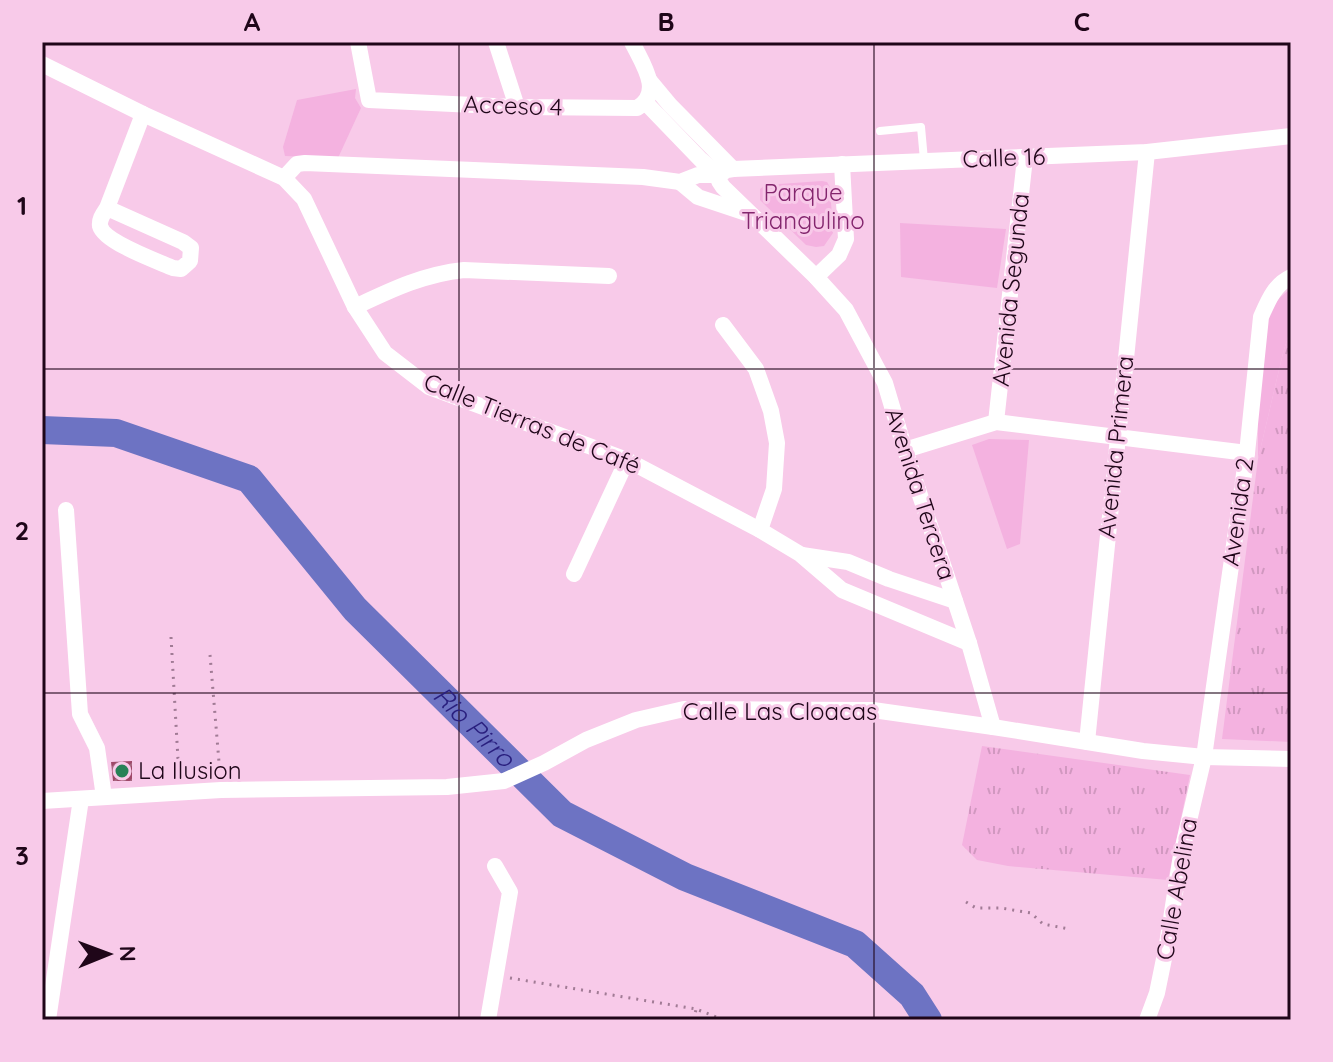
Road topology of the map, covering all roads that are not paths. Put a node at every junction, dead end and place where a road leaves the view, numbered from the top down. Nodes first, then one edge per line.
1 (358, 42) edge
2 (496, 42) edge
3 (632, 42) edge
4 (42, 64) edge
5 (649, 93) junction
6 (517, 107) junction
7 (143, 114) junction
8 (880, 131) dead end
9 (1291, 136) edge
10 (1147, 152) junction
11 (1025, 158) junction
12 (924, 160) junction
13 (842, 164) junction
14 (726, 172) junction
15 (284, 178) junction
16 (680, 182) junction
17 (107, 208) junction
18 (754, 216) junction
19 (609, 276) dead end
20 (816, 277) junction
21 (1291, 277) edge
22 (355, 307) junction
23 (723, 325) dead end
24 (996, 422) junction
25 (1117, 438) junction
26 (905, 450) junction
27 (1247, 453) junction
28 (627, 460) junction
29 (66, 510) dead end
30 (760, 530) junction
31 (800, 554) junction
32 (574, 574) dead end
33 (955, 601) junction
34 (969, 643) junction
35 (993, 727) junction
36 (1087, 742) junction
37 (1204, 757) junction
38 (1291, 759) edge
39 (104, 797) junction
40 (81, 799) junction
41 (42, 801) edge
42 (495, 866) dead end
43 (47, 996) edge
44 (48, 1020) edge
45 (488, 1020) edge
46 (1147, 1020) edge

1 - 6 street, Acceso 4
2 - 6 street
3 - 5 street, Avenida Tercera
4 - 7 street, Calle Tierras de Café
5 - 6 street, Acceso 4
5 - 14 street, Avenida Tercera
7 - 15 street, Calle Tierras de Café
7 - 17 street
8 - 12 lane
9 - 10 street, Calle 16
10 - 11 street, Calle 16
10 - 25 street, Avenida Primera
11 - 12 street, Calle 16
11 - 24 street, Avenida Segunda
12 - 13 street, Calle 16
13 - 14 street, Calle 16
13 - 20 street
14 - 16 street, Calle 16
14 - 18 street, Avenida Tercera
15 - 16 street
15 - 22 street, Calle Tierras de Café
16 - 18 street
17 - 17 street
18 - 20 street, Avenida Tercera
19 - 22 street
20 - 26 street, Avenida Tercera
21 - 27 street, Avenida 2
22 - 28 street, Calle Tierras de Café
23 - 30 street
24 - 25 street
24 - 26 street
25 - 27 street
25 - 36 street, Avenida Primera
26 - 33 street, Avenida Tercera
27 - 37 street, Avenida 2
28 - 30 street, Calle Tierras de Café
28 - 32 street
29 - 39 street
30 - 31 street, Calle Tierras de Café
31 - 33 street, Calle Tierras de Café
31 - 34 street, Calle Tierras de Café
33 - 34 street, Avenida Tercera
34 - 35 street, Avenida Tercera
35 - 36 street, Calle Las Cloacas
35 - 39 street, Calle Las Cloacas
36 - 37 street, Calle Las Cloacas
37 - 38 street, Calle Las Cloacas
37 - 46 street, Calle Abelina
39 - 40 street, Calle Las Cloacas
40 - 41 street, Calle Las Cloacas
40 - 43 street
42 - 45 street
43 - 44 street

